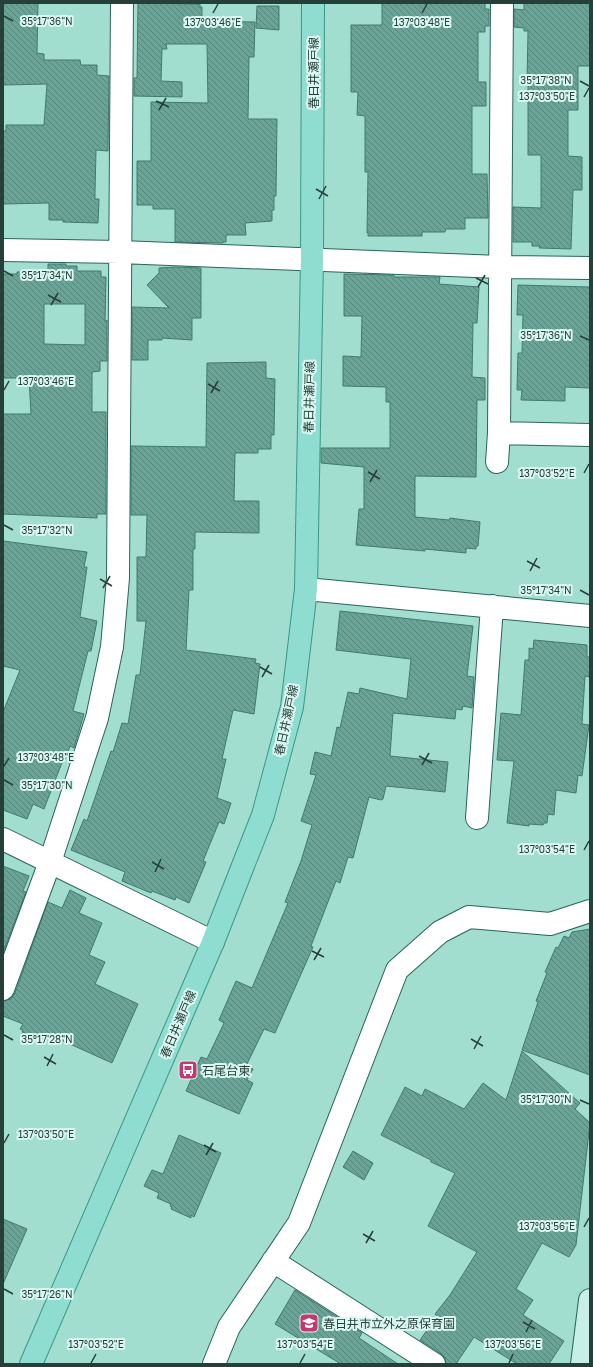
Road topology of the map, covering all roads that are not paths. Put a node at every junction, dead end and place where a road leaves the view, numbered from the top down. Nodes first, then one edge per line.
1 (122, 3) edge
2 (313, 3) edge
3 (502, 3) edge
4 (3, 250) edge
5 (120, 252) junction
6 (312, 259) junction
7 (500, 267) junction
8 (590, 268) edge
9 (498, 434) junction
10 (590, 435) edge
11 (497, 462) dead end
12 (306, 589) junction
13 (492, 606) junction
14 (590, 616) edge
15 (477, 818) dead end
16 (3, 839) edge
17 (50, 862) junction
18 (590, 911) edge
19 (213, 942) junction
20 (3, 989) edge
21 (273, 1261) junction
22 (590, 1300) edge
23 (31, 1364) edge
24 (214, 1364) edge
25 (434, 1364) edge
26 (582, 1364) edge

1 - 5 street
2 - 6 main road, 春日井瀬戸線
3 - 7 street
4 - 5 street
5 - 6 street
5 - 17 street
6 - 7 street
6 - 12 main road, 春日井瀬戸線
7 - 8 street
7 - 9 street
9 - 10 street
9 - 11 street
12 - 13 street
12 - 19 main road, 春日井瀬戸線
13 - 14 street
13 - 15 street
16 - 17 street
17 - 19 street
17 - 20 street
18 - 21 street
19 - 23 main road, 春日井瀬戸線
21 - 24 street
21 - 25 street
22 - 26 street

